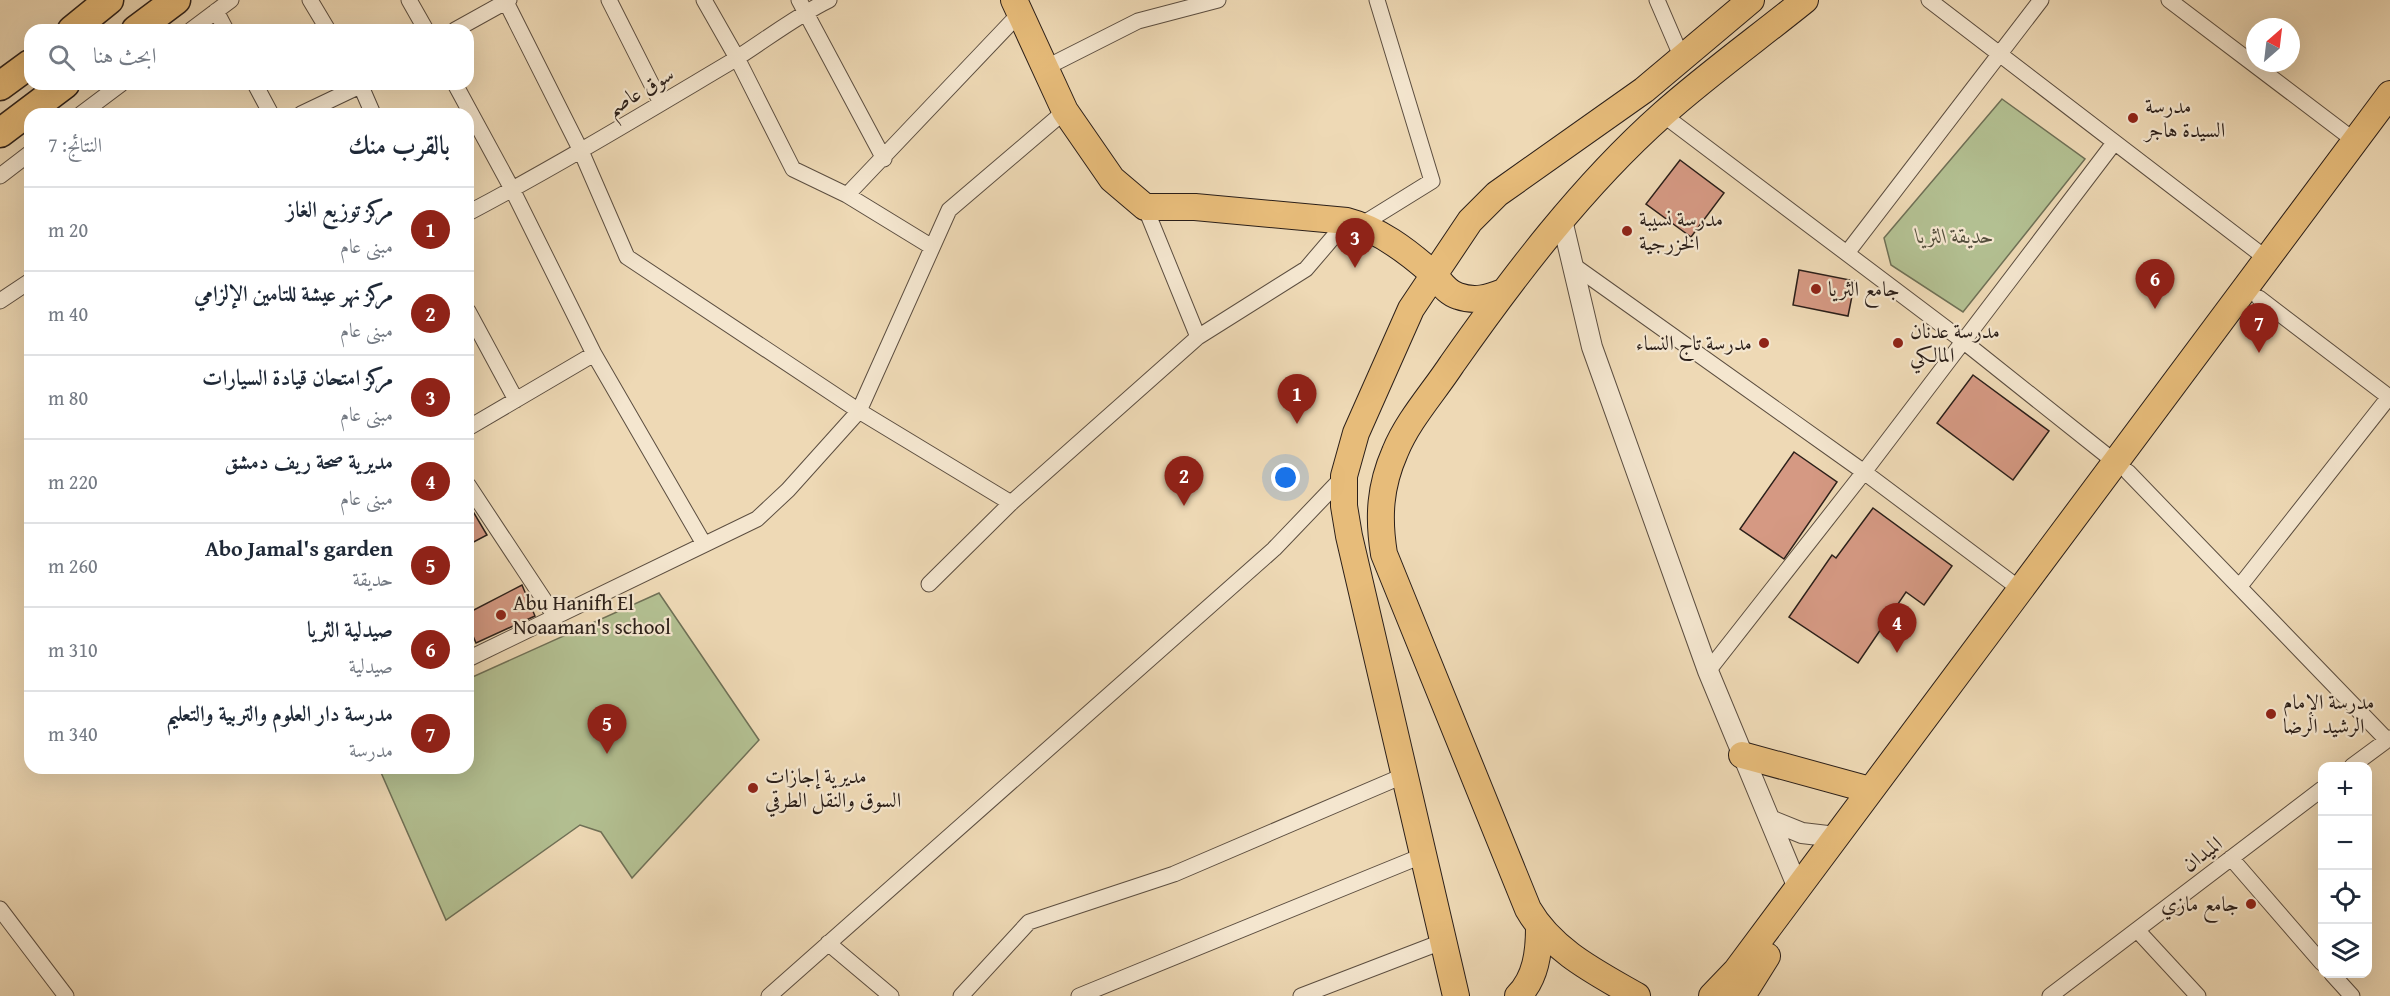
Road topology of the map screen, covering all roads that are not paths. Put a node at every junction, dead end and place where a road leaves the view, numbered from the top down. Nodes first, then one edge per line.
1 (109, 0) edge
2 (176, 0) edge
3 (231, 0) edge
4 (310, 0) edge
5 (409, 0) edge
6 (506, 0) edge
7 (609, 0) edge
8 (704, 0) edge
9 (829, 0) edge
10 (1218, 0) edge
11 (1377, 0) edge
12 (1657, 0) edge
13 (1750, 0) edge
14 (1805, 0) edge
15 (1929, 0) edge
16 (2041, 0) edge
17 (2169, 0) edge
18 (802, 6) edge
19 (1017, 6) edge
20 (1171, 6) edge
21 (216, 11) junction
22 (79, 24) edge
23 (144, 24) edge
24 (199, 24) edge
25 (223, 24) edge
26 (324, 24) edge
27 (423, 24) edge
28 (465, 24) edge
29 (2000, 56) junction
30 (737, 58) junction
31 (1682, 58) junction
32 (24, 68) edge
33 (1045, 68) junction
34 (0, 86) edge
35 (57, 90) edge
36 (113, 90) edge
37 (258, 90) edge
38 (351, 90) edge
39 (363, 90) edge
40 (458, 90) edge
41 (2390, 94) edge
42 (661, 104) junction
43 (33, 108) edge
44 (89, 108) edge
45 (268, 108) edge
46 (313, 108) edge
47 (371, 108) edge
48 (468, 108) edge
49 (1065, 111) junction
50 (1662, 114) junction
51 (24, 115) edge
52 (474, 119) edge
53 (2390, 120) edge
54 (0, 133) edge
55 (2355, 141) junction
56 (2114, 142) junction
57 (581, 151) junction
58 (24, 158) edge
59 (884, 159) junction
60 (0, 176) edge
61 (512, 189) junction
62 (847, 195) junction
63 (1145, 207) junction
64 (474, 210) edge
65 (1562, 220) junction
66 (1354, 223) junction
67 (932, 247) junction
68 (1847, 253) junction
69 (2267, 259) junction
70 (1573, 265) junction
71 (1432, 273) junction
72 (24, 285) edge
73 (1503, 291) junction
74 (2259, 298) junction
75 (0, 301) edge
76 (474, 322) edge
77 (1198, 337) junction
78 (1964, 341) junction
79 (594, 354) junction
80 (2390, 397) edge
81 (516, 400) junction
82 (859, 411) junction
83 (474, 424) edge
84 (2121, 467) junction
85 (1864, 472) junction
86 (1344, 476) junction
87 (474, 494) edge
88 (1011, 503) junction
89 (704, 544) junction
90 (929, 584) dead end
91 (2240, 586) junction
92 (2020, 589) junction
93 (556, 618) junction
94 (474, 656) edge
95 (1708, 671) junction
96 (2389, 739) edge
97 (1743, 755) junction
98 (2357, 762) edge
99 (1405, 775) junction
100 (1870, 790) junction
101 (2318, 792) edge
102 (1770, 820) junction
103 (1836, 837) junction
104 (1424, 855) junction
105 (2231, 858) junction
106 (1798, 888) junction
107 (0, 909) edge
108 (1539, 928) junction
109 (2137, 930) junction
110 (1443, 941) junction
111 (828, 943) junction
112 (2318, 958) edge
113 (2336, 978) edge
114 (66, 996) edge
115 (769, 996) edge
116 (891, 996) edge
117 (961, 996) edge
118 (1079, 996) edge
119 (1301, 996) edge
120 (1456, 996) edge
121 (1518, 996) edge
122 (1637, 996) edge
123 (1712, 996) edge
124 (1742, 996) edge
125 (2049, 996) edge
126 (2198, 996) edge
127 (2352, 996) edge

1 - 22 highway
2 - 23 highway
3 - 21 street
4 - 26 street
5 - 27 street
6 - 28 street
6 - 57 street
7 - 42 street
8 - 30 street
9 - 18 street, سوق عاصم
10 - 20 street
11 - 66 street
12 - 31 street
13 - 31 main road
14 - 50 main road
15 - 29 street
16 - 29 street
17 - 55 street
18 - 30 street, سوق عاصم
18 - 59 street
19 - 33 main road
19 - 59 street
20 - 33 street
21 - 24 street
21 - 25 street
29 - 56 street
29 - 68 street
30 - 42 street, سوق عاصم
30 - 62 street
31 - 71 main road
32 - 34 highway
33 - 49 main road
35 - 43 highway
36 - 44 street
37 - 45 street
38 - 46 street
39 - 47 street
40 - 48 street
41 - 55 main road
42 - 57 street, سوق عاصم
49 - 63 main road
49 - 67 street
50 - 65 main road
50 - 68 street
51 - 54 highway
52 - 61 street
53 - 74 main road
55 - 69 main road
56 - 69 street
56 - 78 street
57 - 61 street, سوق عاصم
57 - 82 street
58 - 60 street
59 - 62 street
61 - 64 street, سوق عاصم
61 - 79 street
62 - 67 street
63 - 66 main road
63 - 77 street
65 - 70 street
65 - 73 main road
66 - 71 main road
66 - 77 street
67 - 82 street
68 - 78 street
69 - 84 main road
70 - 85 street
70 - 95 street
71 - 73 main road
71 - 86 main road
72 - 75 street
73 - 108 main road
74 - 80 street
74 - 84 main road
76 - 81 street
77 - 88 street
78 - 84 street
78 - 85 street
79 - 81 street
79 - 89 street
80 - 91 street
81 - 83 street
82 - 88 street
82 - 89 street
84 - 91 street
84 - 92 main road
84 - 124 main road
85 - 92 street
85 - 95 street
86 - 99 main road
86 - 111 street
87 - 93 street
88 - 90 street
89 - 93 street
91 - 96 street
92 - 100 main road
93 - 94 street
95 - 97 street
96 - 98 street
97 - 100 main road
97 - 102 street
99 - 104 main road
99 - 117 street
100 - 103 main road
101 - 105 street, الميدان
102 - 103 street
102 - 106 street
103 - 106 main road
104 - 110 main road
104 - 118 street
105 - 109 street, الميدان
105 - 112 street
106 - 123 main road
107 - 114 street
108 - 121 main road
108 - 122 main road
109 - 125 street, الميدان
109 - 126 street
110 - 119 street
110 - 120 main road
111 - 115 street
111 - 116 street
113 - 127 street

